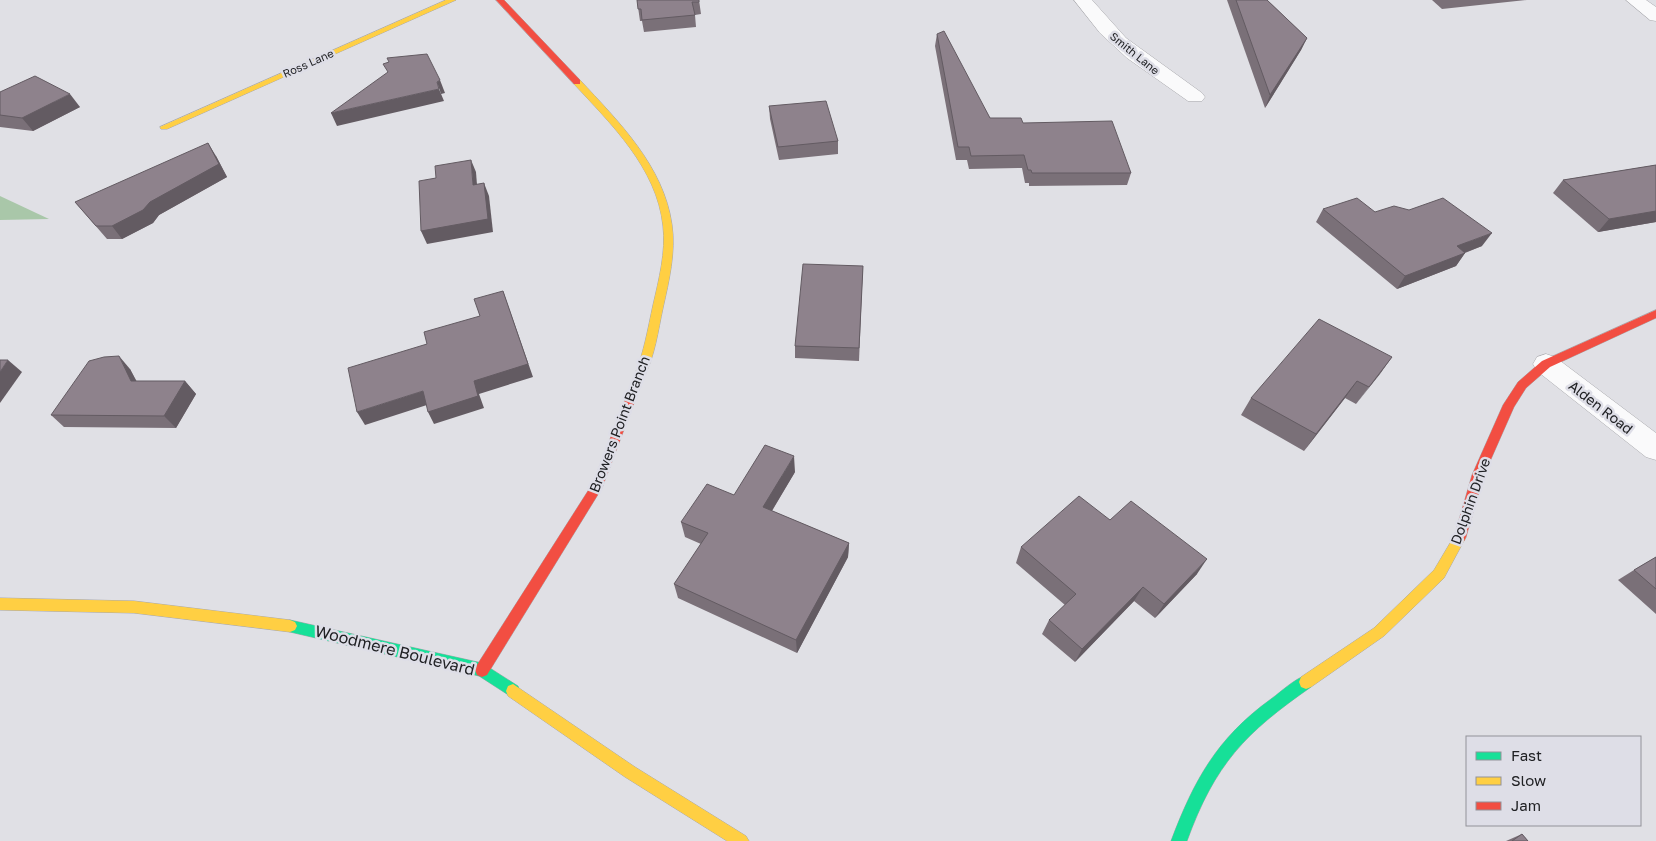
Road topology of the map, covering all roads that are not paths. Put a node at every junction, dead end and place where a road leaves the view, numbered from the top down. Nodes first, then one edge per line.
1 (452, 0) edge
2 (500, 0) edge
3 (1083, 0) edge
4 (1635, 0) edge
5 (1656, 16) edge
6 (1195, 96) dead end
7 (164, 127) dead end
8 (1656, 314) edge
9 (1546, 364) junction
10 (1656, 449) edge
11 (0, 604) edge
12 (482, 670) junction
13 (741, 841) edge
14 (1179, 841) edge

1 - 7 street, Ross Lane
2 - 12 street, Browers Point Branch
3 - 6 street, Smith Lane
4 - 5 street
8 - 9 street, Dolphin Drive
9 - 10 street, Alden Road
9 - 14 street, Dolphin Drive
11 - 12 street, Woodmere Boulevard
12 - 13 street, Woodmere Boulevard

